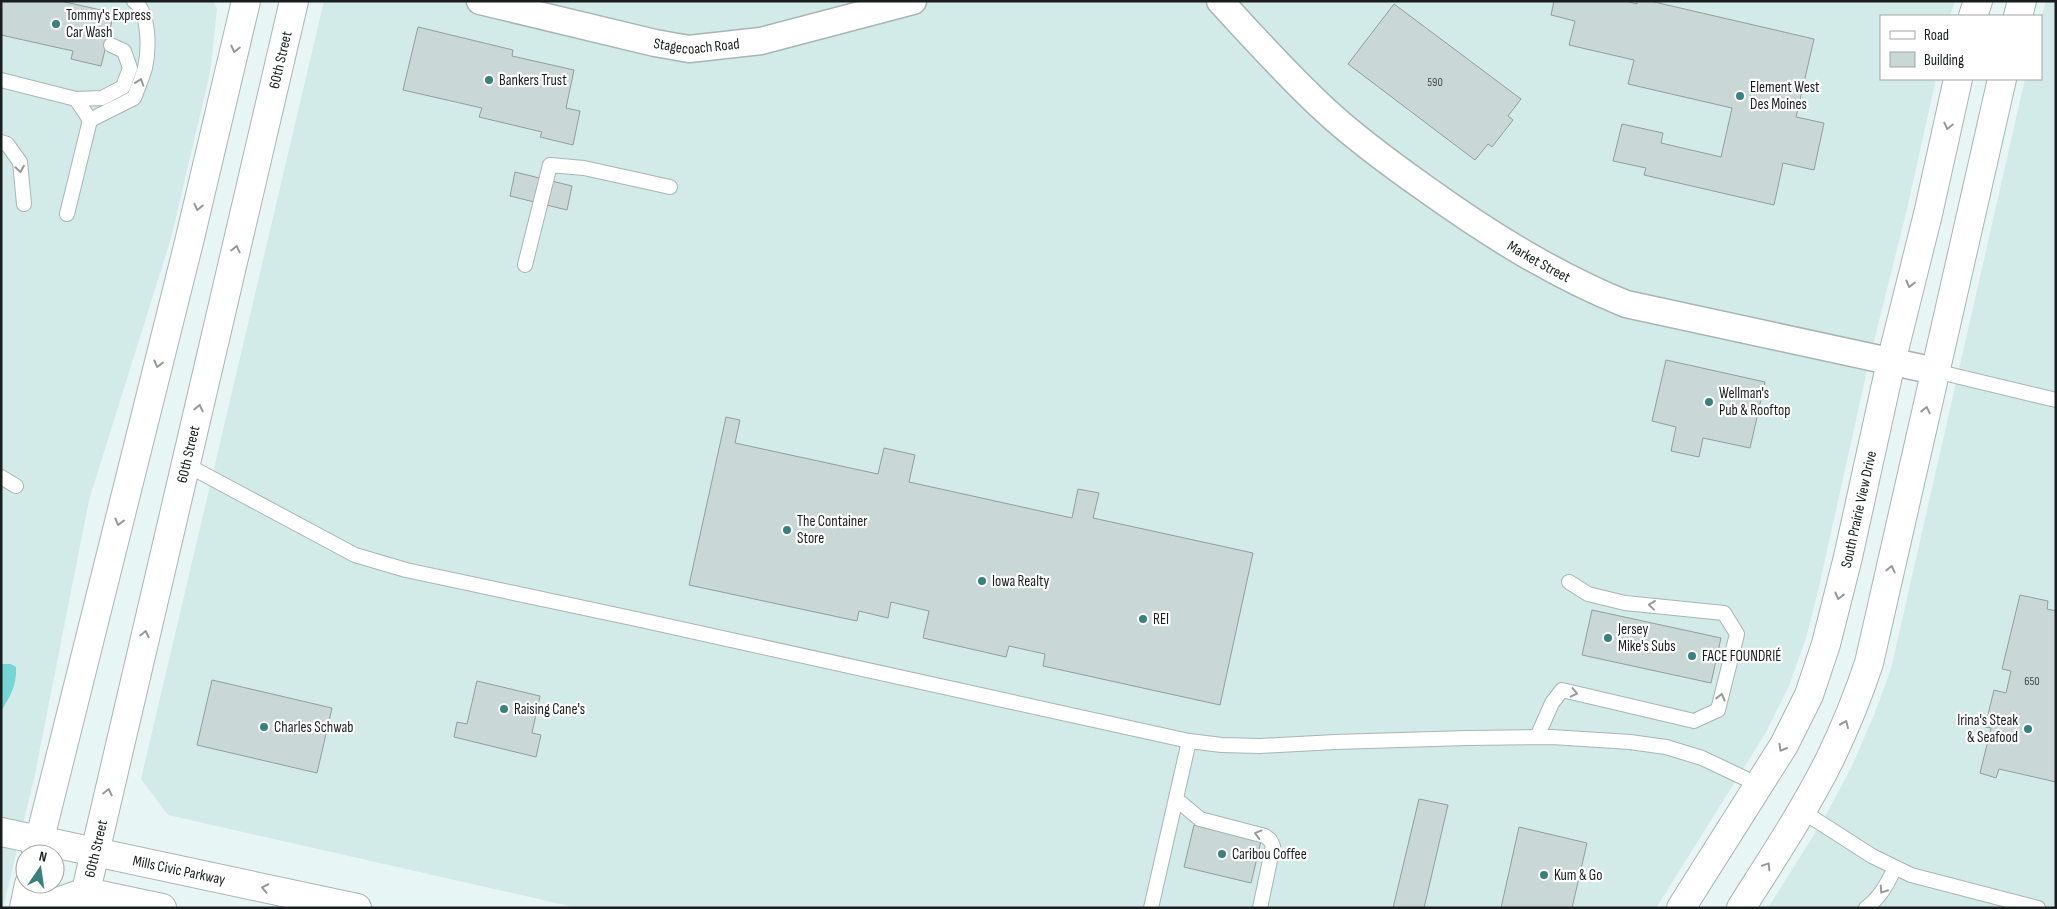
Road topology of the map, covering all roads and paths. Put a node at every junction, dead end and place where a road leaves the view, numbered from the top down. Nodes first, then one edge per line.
1 (134, 1) edge
2 (246, 1) edge
3 (294, 1) edge
4 (480, 1) edge
5 (913, 1) edge
6 (1220, 1) edge
7 (1978, 1) edge
8 (2022, 1) edge
9 (1973, 15) edge
10 (2018, 15) edge
11 (111, 45) dead end
12 (1, 80) edge
13 (1958, 80) edge
14 (2002, 80) edge
15 (76, 99) junction
16 (90, 120) junction
17 (1, 142) edge
18 (670, 188) dead end
19 (24, 204) dead end
20 (67, 214) dead end
21 (525, 265) dead end
22 (1891, 362) junction
23 (1935, 371) junction
24 (2056, 400) edge
25 (186, 464) junction
26 (1, 477) edge
27 (16, 486) dead end
28 (1569, 582) dead end
29 (1537, 738) junction
30 (1189, 741) junction
31 (1759, 785) junction
32 (1176, 799) junction
33 (1802, 811) junction
34 (1, 832) edge
35 (31, 844) edge
36 (39, 844) edge
37 (65, 849) edge
38 (94, 852) junction
39 (1895, 868) junction
40 (27, 894) edge
41 (84, 900) edge
42 (24, 908) edge
43 (40, 908) edge
44 (162, 908) edge
45 (357, 908) edge
46 (1151, 908) edge
47 (1260, 908) edge
48 (1681, 908) edge
49 (1741, 908) edge
50 (1866, 908) edge
51 (2038, 908) edge

16 -> 1 lane
2 -> 36 street
25 -> 3 street, 60th Street
4 - 5 street, Stagecoach Road
6 - 22 street, Market Street
7 - 9 street
8 - 10 street
11 - 15 lane
12 - 15 lane
13 -> 22 street, South Prairie View Drive
14 - 23 street
15 - 16 lane
16 - 20 lane
17 -> 19 lane
18 - 21 lane
22 - 23 street, Market Street
22 -> 31 street, South Prairie View Drive
23 - 24 lane
33 -> 23 street
25 - 30 lane
38 -> 25 street, 60th Street
26 - 27 lane
29 -> 28 lane
29 - 30 lane
29 - 31 lane
30 - 32 lane
31 - 48 street, South Prairie View Drive
32 - 46 lane
47 -> 32 lane
33 - 39 lane
49 -> 33 street
34 - 35 street, Mills Civic Parkway
37 - 38 street, Mills Civic Parkway
38 - 41 street, 60th Street
45 -> 38 street, Mills Civic Parkway
39 -> 50 lane
39 - 51 lane
40 - 42 street
41 - 43 street
41 - 44 street

